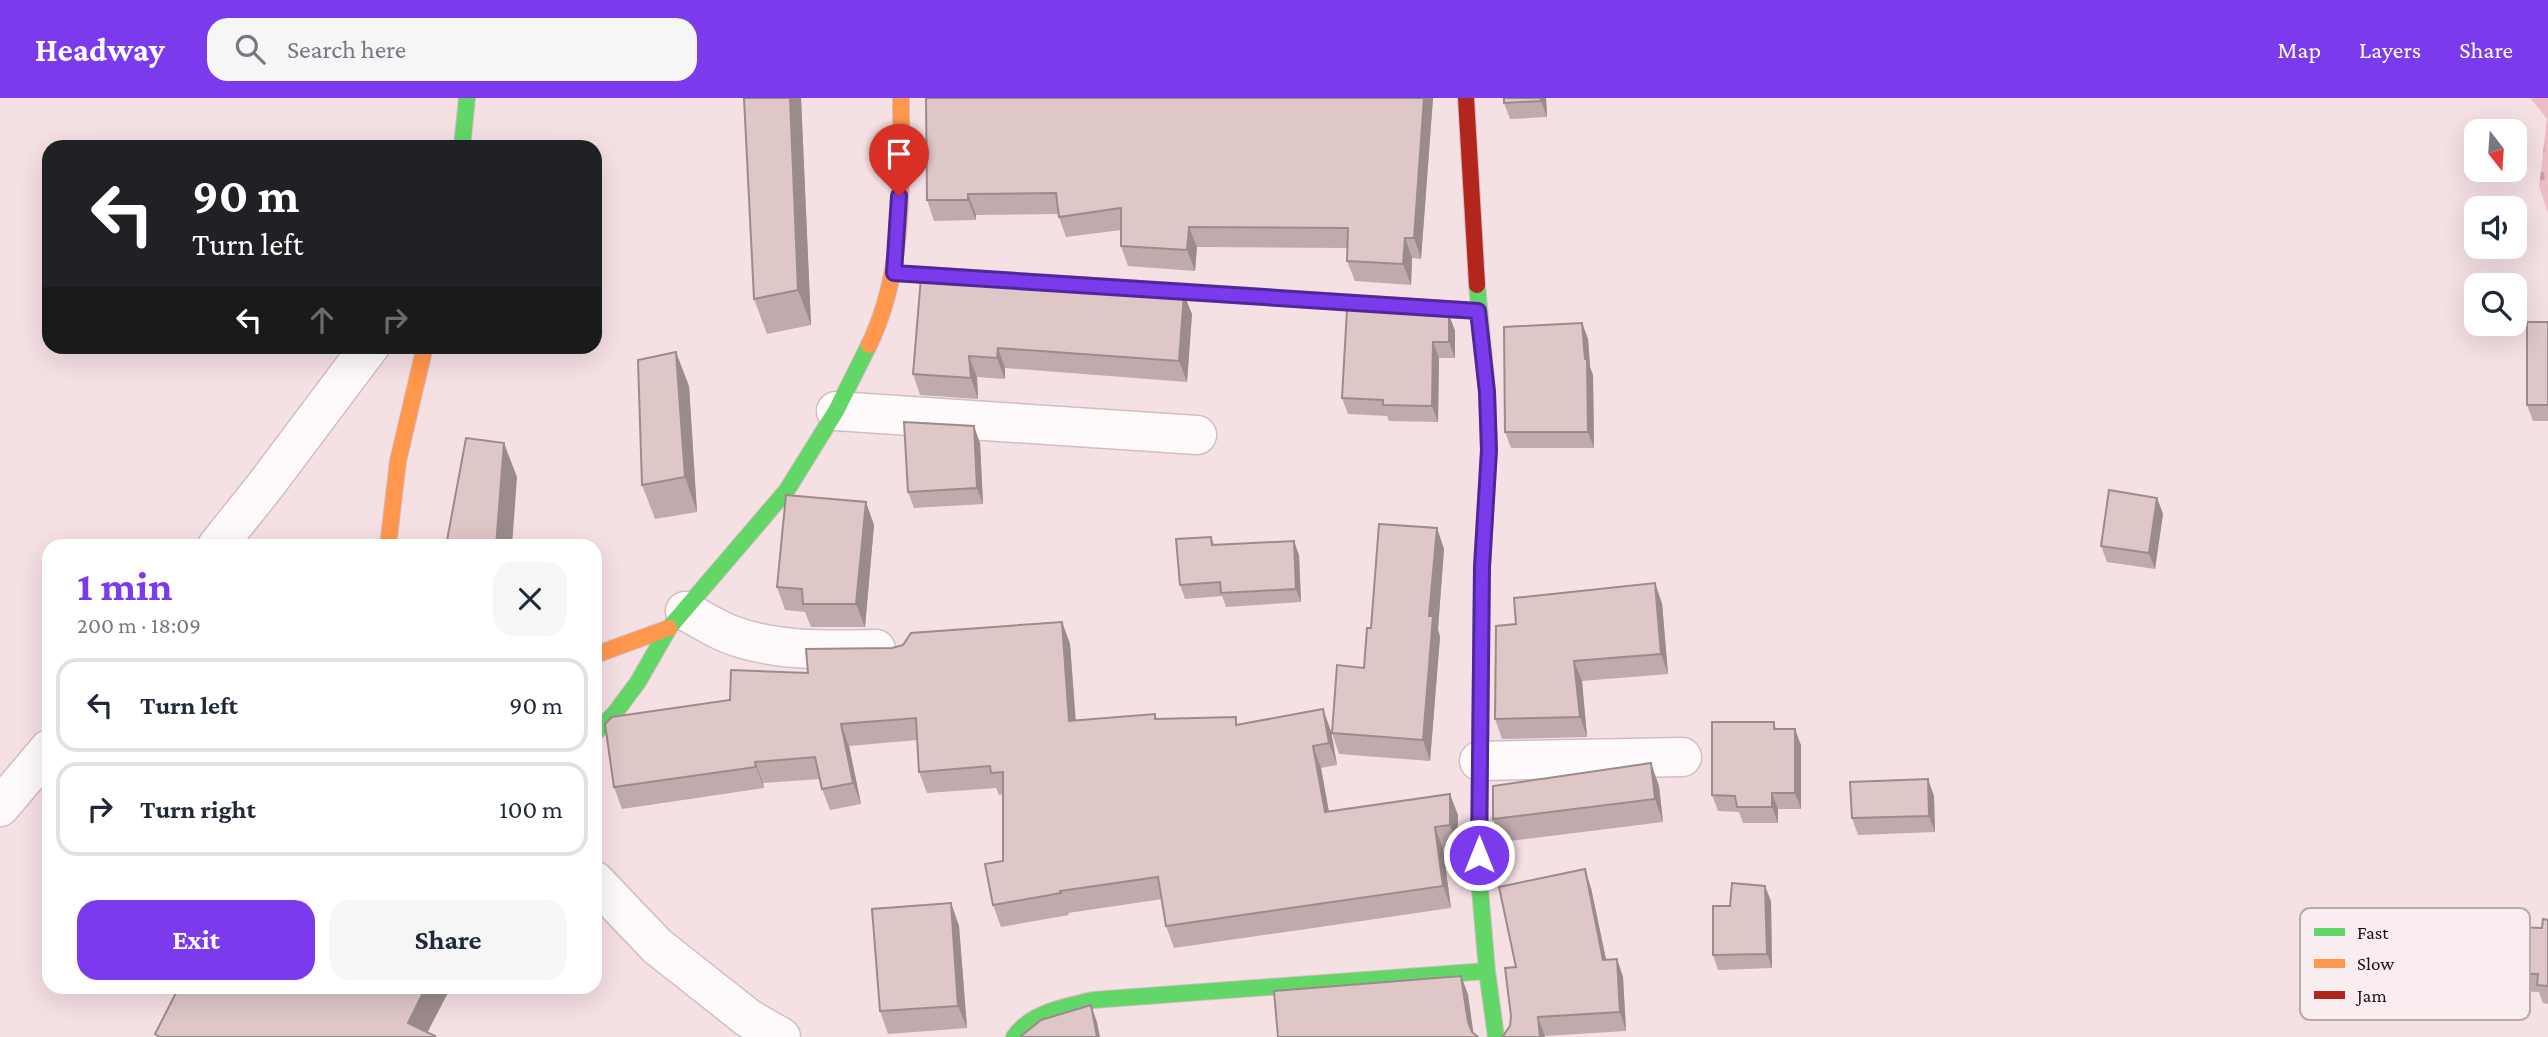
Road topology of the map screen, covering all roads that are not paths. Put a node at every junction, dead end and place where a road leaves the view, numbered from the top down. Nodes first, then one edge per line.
1 (467, 98) edge
2 (901, 98) edge
3 (1466, 98) edge
4 (463, 140) edge
5 (894, 273) junction
6 (1478, 311) junction
7 (364, 354) edge
8 (423, 354) edge
9 (836, 411) junction
10 (1197, 435) dead end
11 (223, 539) edge
12 (389, 539) edge
13 (677, 619) junction
14 (899, 648) edge
15 (602, 652) edge
16 (602, 726) edge
17 (42, 757) edge
18 (1682, 757) dead end
19 (1479, 761) junction
20 (0, 807) edge
21 (602, 888) edge
22 (1487, 971) junction
23 (781, 1037) edge
24 (1014, 1037) edge
25 (1496, 1037) edge

1 - 4 street
2 - 5 street
3 - 6 street
5 - 6 street
5 - 9 street
6 - 19 street
7 - 11 street
8 - 12 street
9 - 10 street
9 - 13 street
13 - 14 street
13 - 15 street
13 - 16 street
17 - 20 street
18 - 19 street
19 - 22 street
21 - 23 street
22 - 24 street
22 - 25 street

